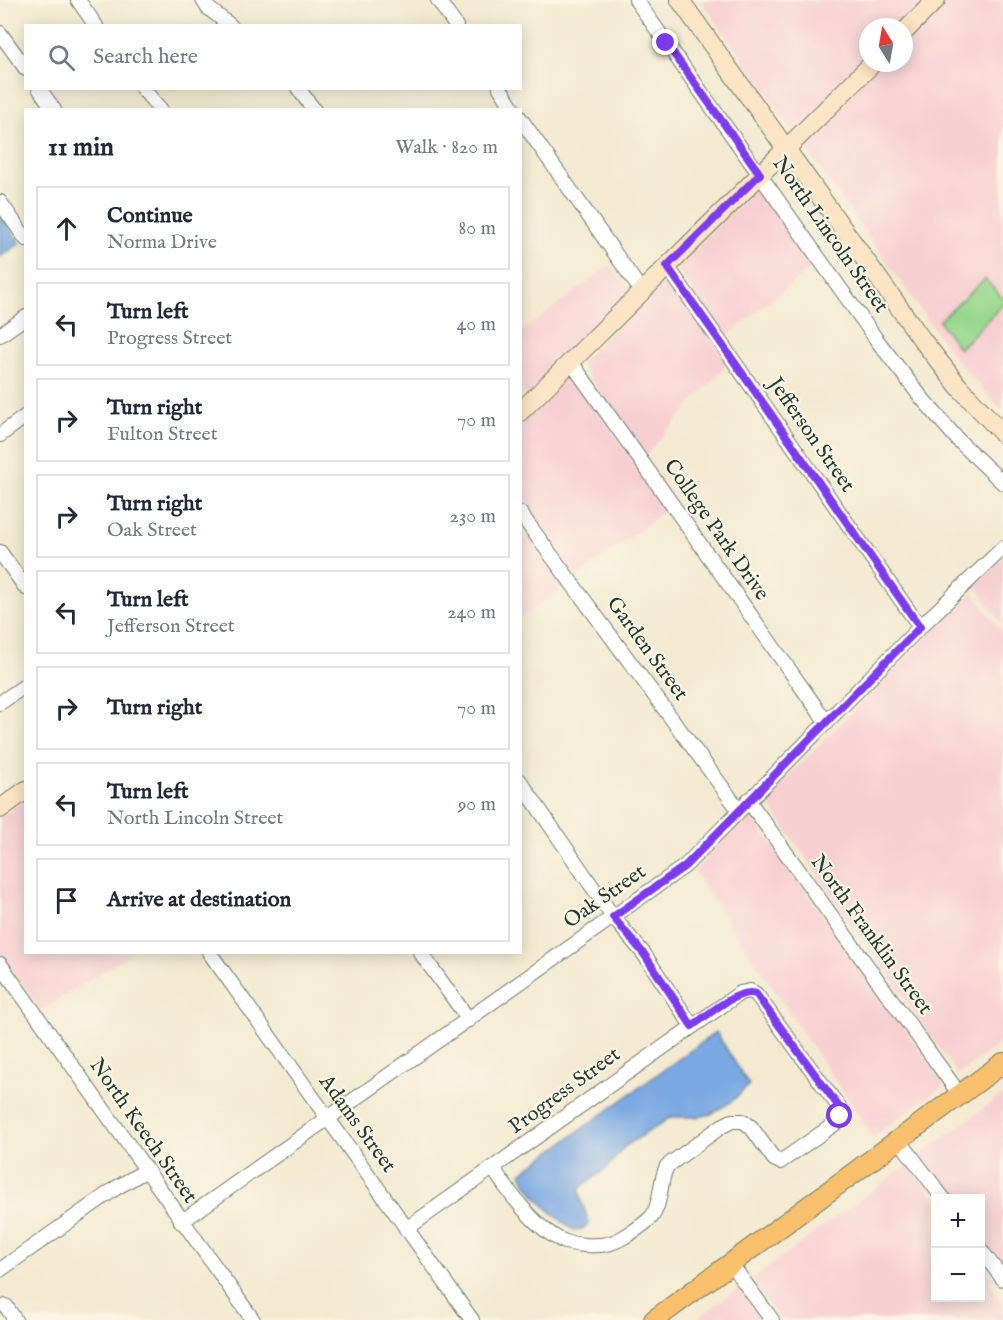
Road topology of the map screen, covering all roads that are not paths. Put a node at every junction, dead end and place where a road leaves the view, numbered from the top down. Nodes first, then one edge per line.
1 (78, 0) edge
2 (202, 0) edge
3 (438, 0) edge
4 (636, 0) edge
5 (680, 0) edge
6 (936, 0) edge
7 (913, 23) edge
8 (95, 24) edge
9 (228, 24) edge
10 (455, 24) edge
11 (0, 33) edge
12 (24, 66) edge
13 (864, 72) edge
14 (40, 90) edge
15 (144, 90) edge
16 (299, 90) edge
17 (501, 90) edge
18 (53, 108) edge
19 (159, 108) edge
20 (313, 108) edge
21 (513, 108) edge
22 (522, 121) edge
23 (786, 147) junction
24 (760, 174) junction
25 (0, 202) edge
26 (24, 236) edge
27 (667, 266) junction
28 (642, 292) junction
29 (24, 318) edge
30 (0, 335) edge
31 (571, 362) junction
32 (522, 406) edge
33 (24, 417) edge
34 (1003, 434) edge
35 (0, 435) edge
36 (1003, 483) edge
37 (522, 516) edge
38 (1003, 548) edge
39 (0, 552) edge
40 (24, 585) edge
41 (920, 627) junction
42 (24, 686) edge
43 (0, 703) edge
44 (827, 723) junction
45 (522, 784) edge
46 (24, 791) edge
47 (744, 805) junction
48 (0, 809) edge
49 (613, 917) junction
50 (210, 954) edge
51 (421, 954) edge
52 (0, 964) edge
53 (469, 1020) junction
54 (692, 1026) junction
55 (1003, 1064) edge
56 (960, 1095) junction
57 (326, 1118) junction
58 (899, 1140) junction
59 (493, 1168) junction
60 (146, 1171) junction
61 (940, 1194) edge
62 (181, 1222) junction
63 (406, 1228) junction
64 (985, 1254) edge
65 (731, 1264) junction
66 (0, 1269) edge
67 (1003, 1279) edge
68 (6, 1306) dead end
69 (15, 1320) edge
70 (253, 1320) edge
71 (472, 1320) edge
72 (654, 1320) edge
73 (772, 1320) edge

1 - 8 street
2 - 9 street
3 - 10 street
4 - 24 street, North Lincoln Street
5 - 23 street, North Lincoln Street
6 - 7 street
11 - 12 street
13 - 23 street
14 - 18 street
15 - 19 street
16 - 20 street
17 - 21 street
22 - 28 street
23 - 24 street
23 - 34 street, North Lincoln Street
24 - 27 street
24 - 36 street, North Lincoln Street
25 - 26 street
27 - 28 street
27 - 41 street, Jefferson Street
28 - 31 street
29 - 30 street
31 - 32 street
31 - 44 street, College Park Drive
33 - 35 street
37 - 47 street, Garden Street
38 - 41 street, Oak Street
39 - 40 street
41 - 44 street, Oak Street
42 - 43 street
44 - 47 street, Oak Street
45 - 49 street
46 - 48 street
47 - 49 street, Oak Street
47 - 56 street, North Franklin Street
49 - 53 street, Oak Street
49 - 54 street
50 - 57 street, Adams Street
51 - 53 street
52 - 60 street, North Keech Street
53 - 57 street, Oak Street
54 - 59 street, Progress Street
54 - 59 street, Progress Street
55 - 56 main road
56 - 58 main road
57 - 62 street, Oak Street
57 - 63 street, Adams Street
58 - 61 street
58 - 65 main road
59 - 63 street, Progress Street
60 - 62 street, North Keech Street
60 - 66 street
62 - 70 street, North Keech Street
63 - 71 street, Adams Street
64 - 67 street
65 - 72 main road
65 - 73 street
68 - 69 street

